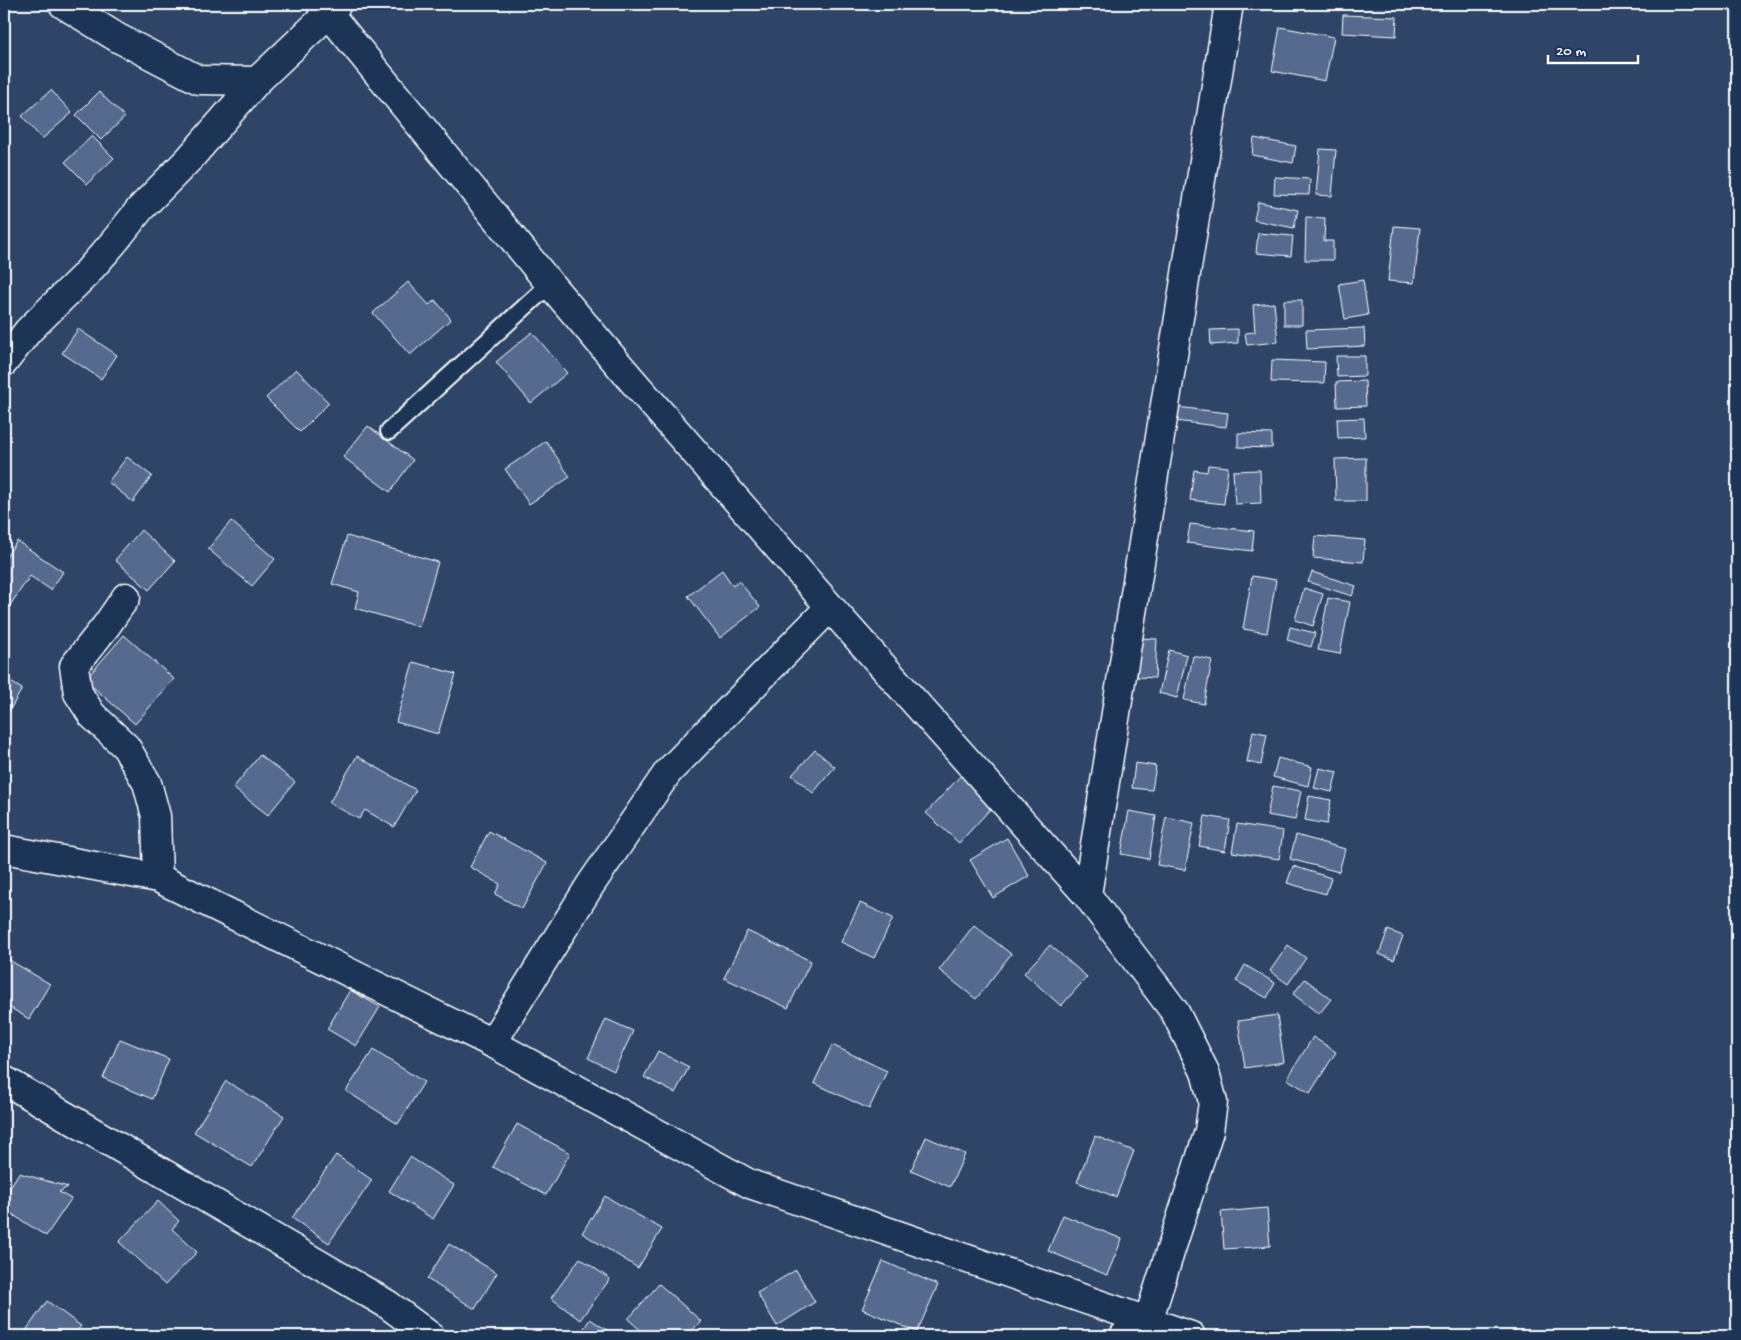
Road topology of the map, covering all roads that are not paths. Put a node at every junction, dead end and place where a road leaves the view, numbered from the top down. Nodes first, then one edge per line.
1 (63, 4) edge
2 (1229, 4) edge
3 (329, 7) edge
4 (257, 81) junction
5 (550, 284) junction
6 (4, 362) edge
7 (389, 431) dead end
8 (126, 597) dead end
9 (830, 607) junction
10 (4, 849) edge
11 (158, 878) junction
12 (1087, 895) junction
13 (492, 1043) junction
14 (4, 1080) edge
15 (1148, 1321) junction
16 (430, 1336) edge
17 (1124, 1336) edge
18 (1190, 1336) edge

1 - 4 street
2 - 12 street
3 - 4 street
3 - 5 street
4 - 6 street
5 - 7 lane
5 - 9 street
8 - 11 street
9 - 12 street
9 - 13 street
10 - 11 street
11 - 13 street
12 - 15 street
13 - 15 street
14 - 16 street
15 - 17 street
15 - 18 street

